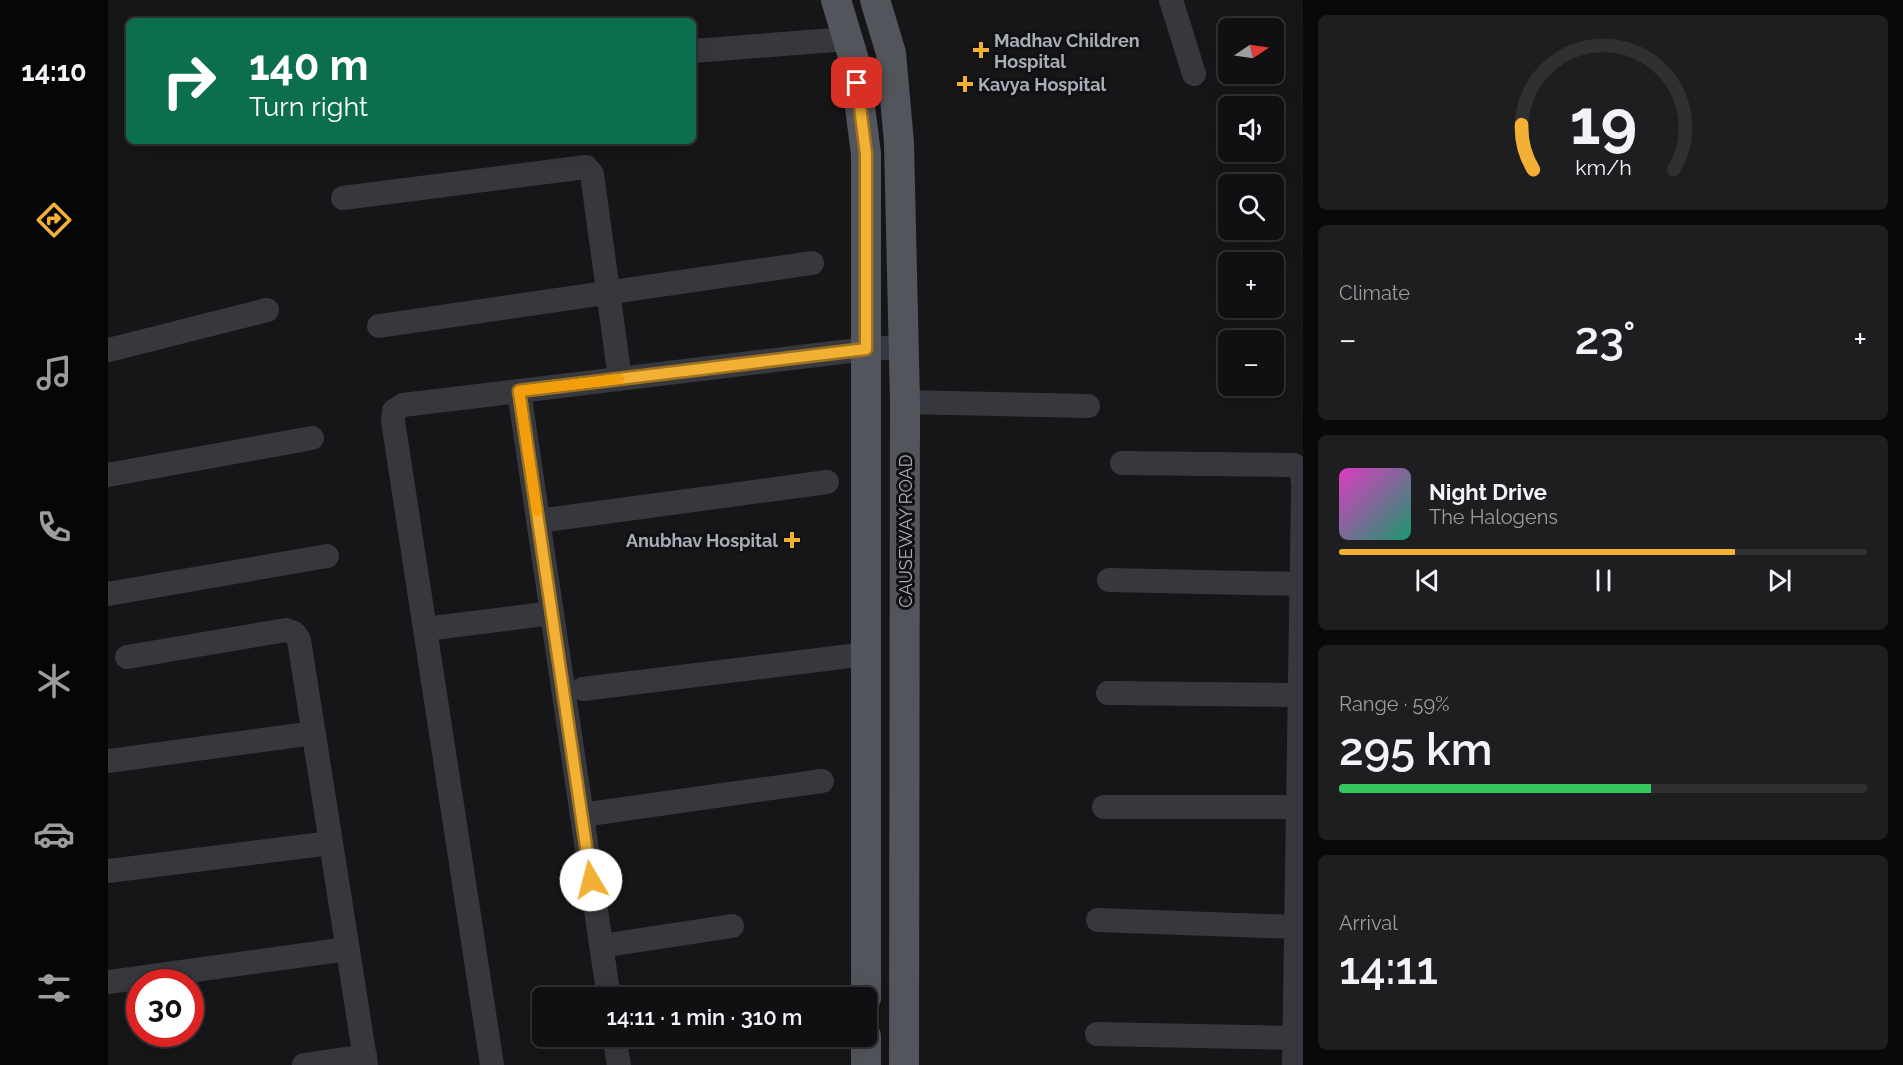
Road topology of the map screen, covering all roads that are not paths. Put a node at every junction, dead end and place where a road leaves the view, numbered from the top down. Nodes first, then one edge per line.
1 (836, 0) edge
2 (875, 0) edge
3 (1171, 0) edge
4 (847, 39) junction
5 (696, 51) edge
6 (1194, 74) dead end
7 (343, 198) dead end
8 (812, 263) dead end
9 (609, 292) junction
10 (267, 310) dead end
11 (379, 326) dead end
12 (903, 347) junction
13 (866, 349) junction
14 (108, 350) edge
15 (620, 379) junction
16 (519, 391) junction
17 (905, 402) junction
18 (1088, 406) dead end
19 (312, 438) dead end
20 (1122, 463) dead end
21 (108, 475) edge
22 (827, 482) dead end
23 (1303, 484) edge
24 (1303, 491) edge
25 (538, 521) junction
26 (327, 556) dead end
27 (1109, 580) dead end
28 (1302, 584) edge
29 (108, 594) edge
30 (552, 613) junction
31 (425, 629) junction
32 (866, 654) junction
33 (127, 657) dead end
34 (583, 689) dead end
35 (1108, 693) dead end
36 (1300, 695) junction
37 (314, 734) junction
38 (108, 761) edge
39 (822, 781) dead end
40 (1104, 807) dead end
41 (1298, 807) junction
42 (582, 815) junction
43 (331, 843) junction
44 (108, 871) edge
45 (1098, 920) dead end
46 (732, 926) dead end
47 (1296, 927) junction
48 (601, 946) junction
49 (348, 949) junction
50 (108, 982) edge
51 (607, 987) edge
52 (866, 987) edge
53 (1097, 1034) dead end
54 (1294, 1038) junction
55 (616, 1047) edge
56 (866, 1047) edge
57 (366, 1061) edge
58 (304, 1065) edge
59 (492, 1065) edge
60 (619, 1065) edge
61 (866, 1065) edge
62 (904, 1065) edge
63 (1294, 1065) edge

1 - 4 main road
2 - 12 main road, CAUSEWAY ROAD
3 - 6 street
4 - 5 street
4 - 13 main road
7 - 9 street
8 - 9 street
9 - 11 street
9 - 15 street
10 - 14 street
12 - 13 street
12 - 17 main road, CAUSEWAY ROAD
13 - 15 street
13 - 32 main road
15 - 16 street
16 - 25 street
16 - 31 street
17 - 18 street
17 - 62 main road, CAUSEWAY ROAD
19 - 21 street
20 - 23 street
22 - 25 street
24 - 28 street
25 - 30 street
26 - 29 street
27 - 28 street
28 - 36 street
30 - 31 street
30 - 42 street
31 - 59 street
32 - 34 street
32 - 52 main road
33 - 37 street
35 - 36 street
36 - 41 street
37 - 38 street
37 - 43 street
39 - 42 street
40 - 41 street
41 - 47 street
42 - 48 street
43 - 44 street
43 - 49 street
45 - 47 street
46 - 48 street
47 - 54 street
48 - 51 street
49 - 50 street
49 - 57 street
53 - 54 street
54 - 63 street
55 - 60 street
56 - 61 main road
57 - 58 street

